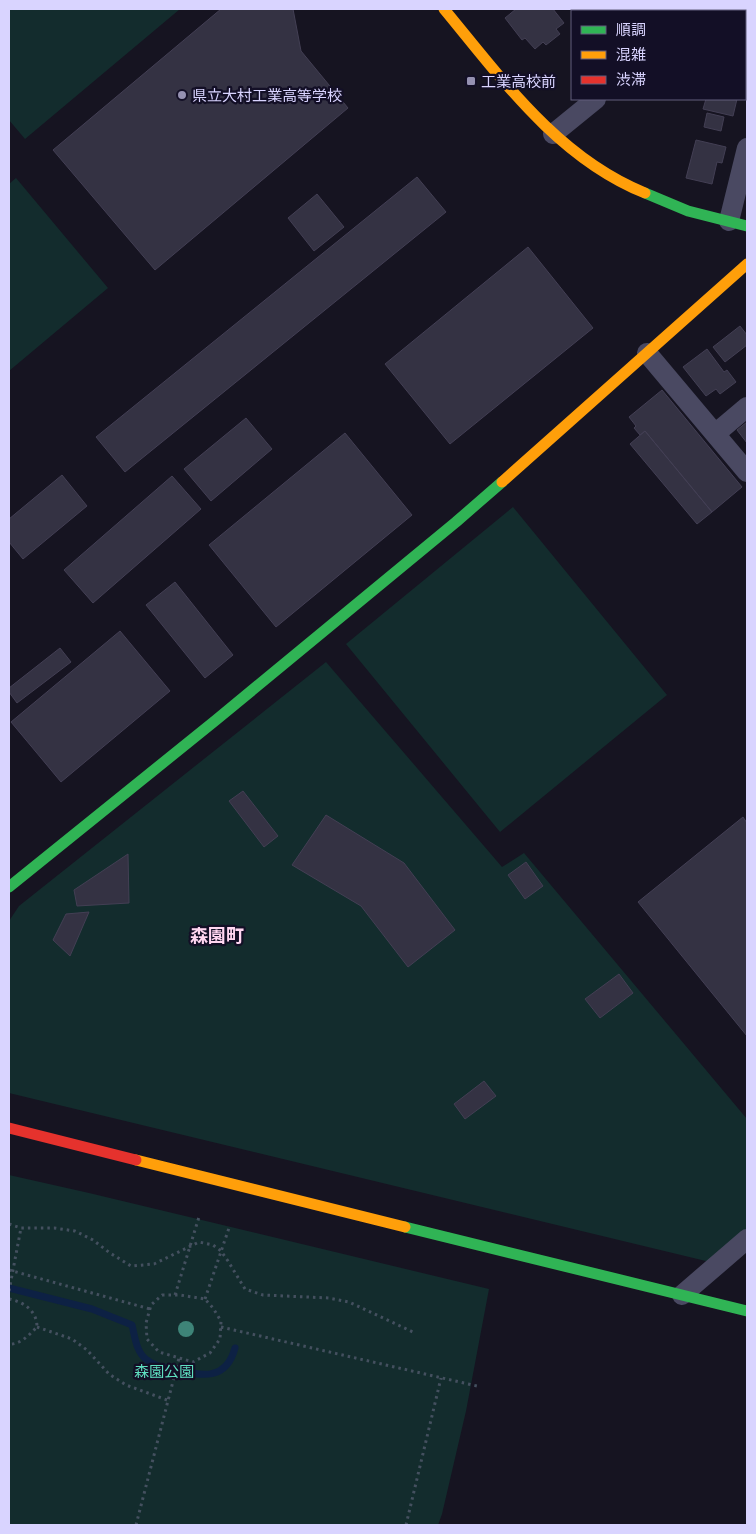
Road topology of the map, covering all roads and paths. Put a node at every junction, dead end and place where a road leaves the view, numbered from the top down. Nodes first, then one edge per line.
1 (444, 9) edge
2 (595, 100) edge
3 (553, 134) junction
4 (747, 148) edge
5 (738, 223) edge
6 (747, 264) edge
7 (647, 353) junction
8 (747, 408) edge
9 (715, 434) junction
10 (747, 472) edge
11 (9, 887) edge
12 (9, 1128) edge
13 (199, 1217) dead end
14 (9, 1224) edge
15 (230, 1225) dead end
16 (21, 1228) junction
17 (747, 1240) edge
18 (190, 1246) junction
19 (221, 1251) junction
20 (10, 1271) edge
21 (9, 1291) edge
22 (175, 1295) junction
23 (682, 1295) junction
24 (9, 1299) edge
25 (204, 1300) junction
26 (150, 1310) junction
27 (747, 1311) edge
28 (37, 1327) junction
29 (221, 1327) junction
30 (415, 1333) dead end
31 (9, 1344) edge
32 (178, 1359) junction
33 (442, 1378) junction
34 (477, 1386) dead end
35 (167, 1400) junction
36 (136, 1525) edge
37 (406, 1525) edge

1 - 3 street
2 - 3 street
3 - 5 street
4 - 5 street
6 - 7 street
7 - 9 street
7 - 11 street
8 - 9 street
9 - 10 street
12 - 23 street
13 - 18 path
14 - 16 path
15 - 19 path
16 - 18 path
16 - 20 path
17 - 23 street
18 - 19 path
18 - 22 path
19 - 25 path
19 - 30 path
20 - 21 path
20 - 26 path
22 - 25 path
22 - 26 path
23 - 27 street
24 - 28 path
25 - 29 path
26 - 32 path
28 - 31 path
28 - 35 path
29 - 32 path
29 - 33 path
32 - 35 path
33 - 34 path
33 - 37 path
35 - 36 path

